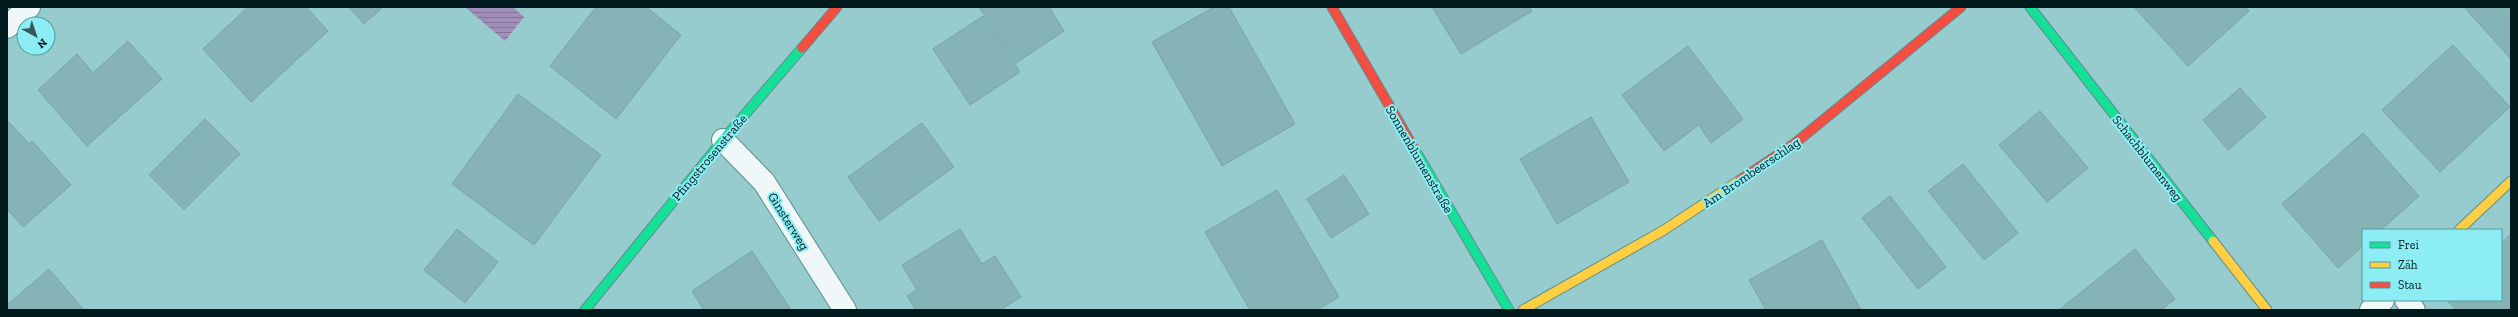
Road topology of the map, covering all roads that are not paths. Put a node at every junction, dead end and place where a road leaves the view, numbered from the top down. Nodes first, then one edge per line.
1 (29, 7) edge
2 (837, 7) edge
3 (1332, 7) edge
4 (1961, 7) edge
5 (2030, 7) edge
6 (7, 27) edge
7 (723, 140) junction
8 (2511, 181) edge
9 (2460, 229) edge
10 (2382, 301) edge
11 (2407, 301) edge
12 (585, 310) edge
13 (845, 310) edge
14 (1509, 310) edge
15 (1522, 310) edge
16 (2267, 310) edge
17 (2371, 310) edge
18 (2414, 310) edge

1 - 6 street
2 - 7 street, Pfingstrosenstraße
3 - 14 street, Sonnenblumenstraße
4 - 15 street, Am Brombeerschlag
5 - 16 street, Schachblumenweg
7 - 12 street, Pfingstrosenstraße
7 - 13 street, Ginsterweg
8 - 9 street
10 - 17 street
11 - 18 street

